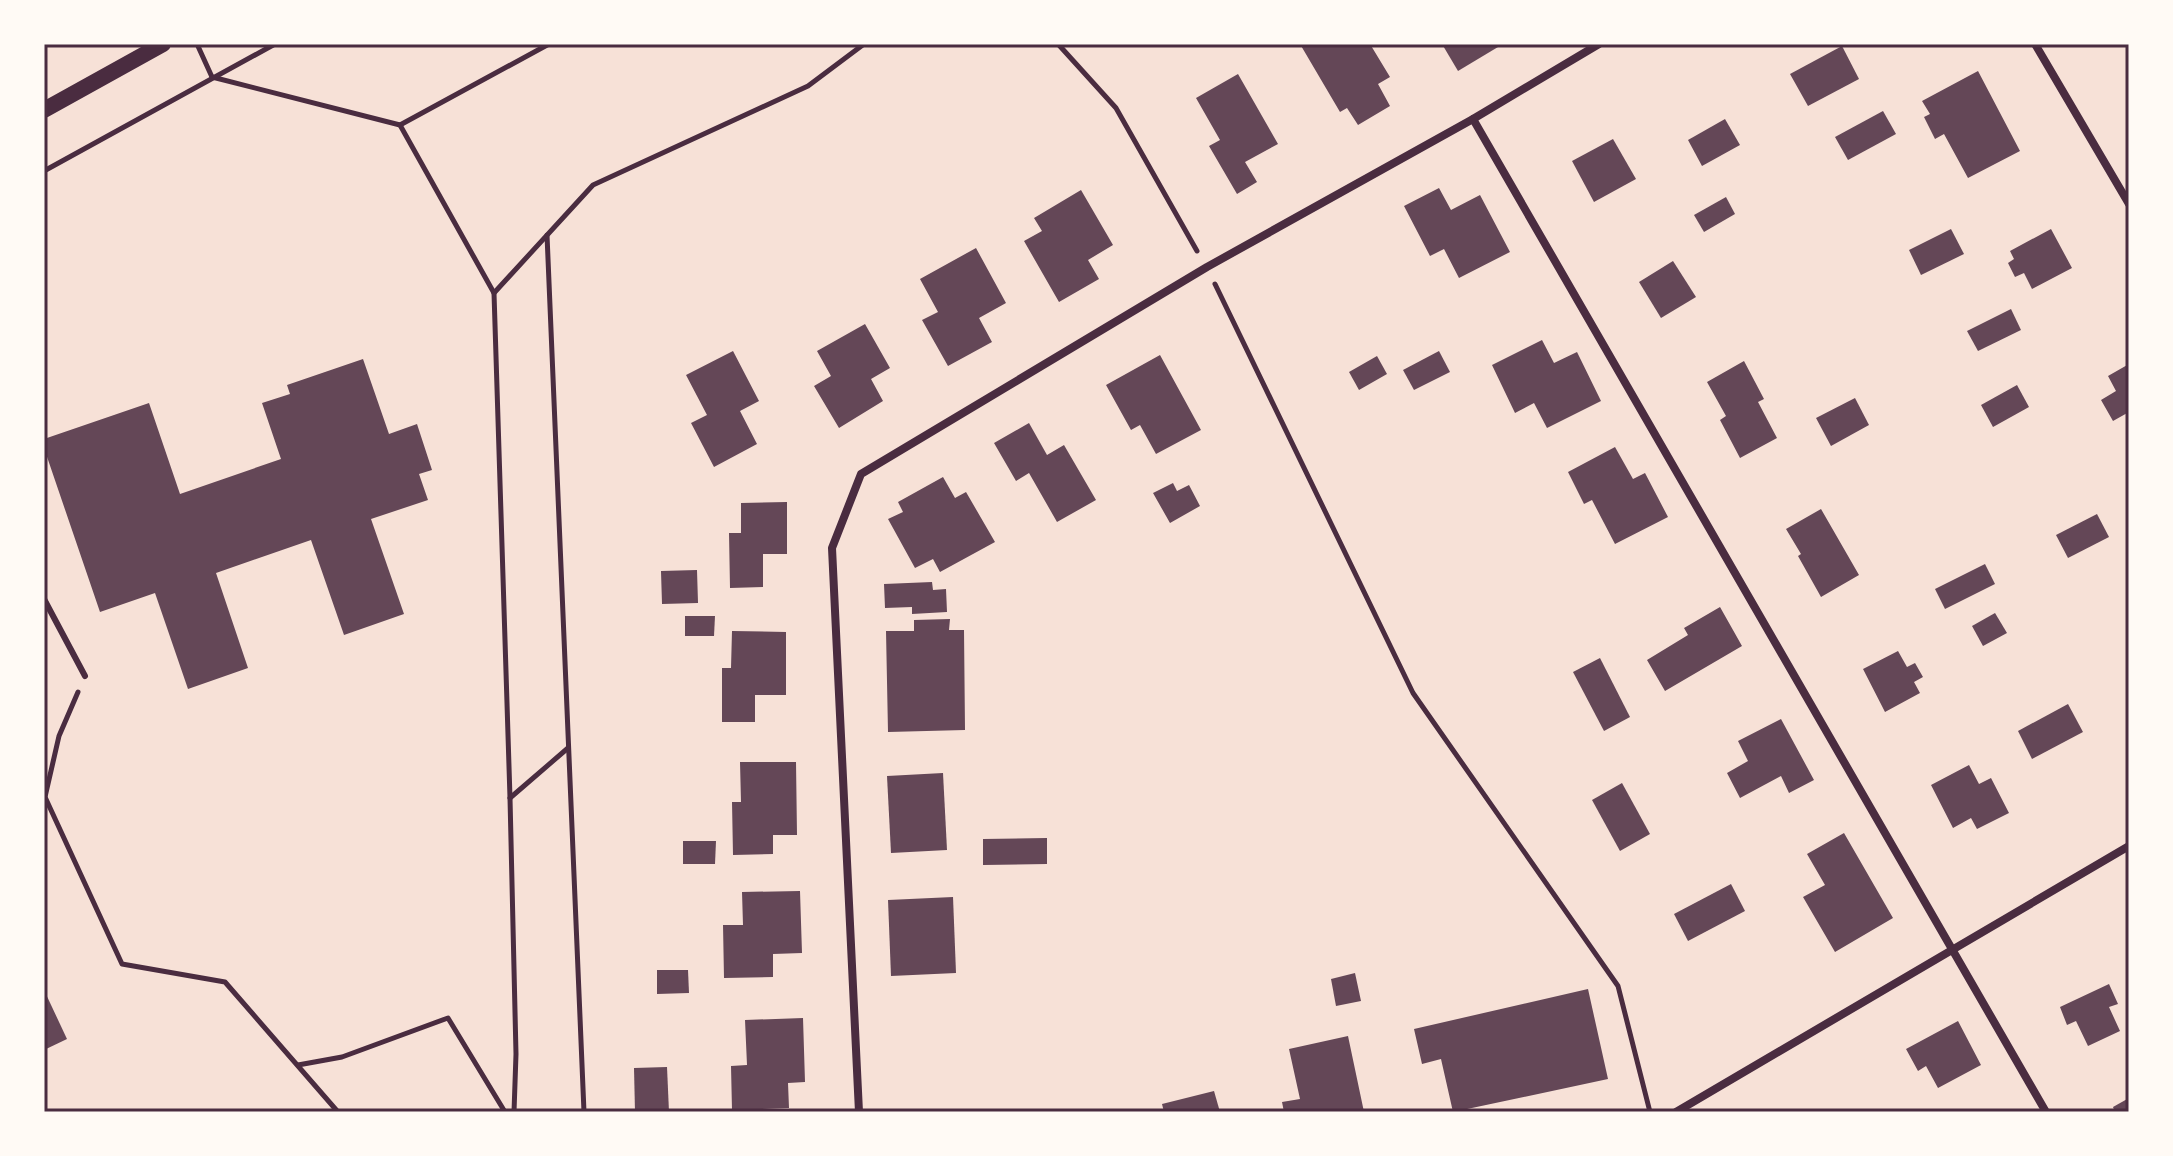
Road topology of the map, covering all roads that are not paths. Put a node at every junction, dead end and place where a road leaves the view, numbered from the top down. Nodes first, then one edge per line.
1 (163, 44) edge
2 (1599, 44) edge
3 (2035, 44) edge
4 (44, 110) edge
5 (1473, 119) junction
6 (2129, 204) edge
7 (44, 599) edge
8 (85, 676) road end
9 (2129, 846) edge
10 (1952, 949) junction
11 (859, 1112) edge
12 (1676, 1112) edge
13 (2046, 1112) edge

1 - 4 main road
2 - 5 street
3 - 6 street
5 - 10 street
5 - 11 street
7 - 8 lane
9 - 10 street
10 - 12 street
10 - 13 street

